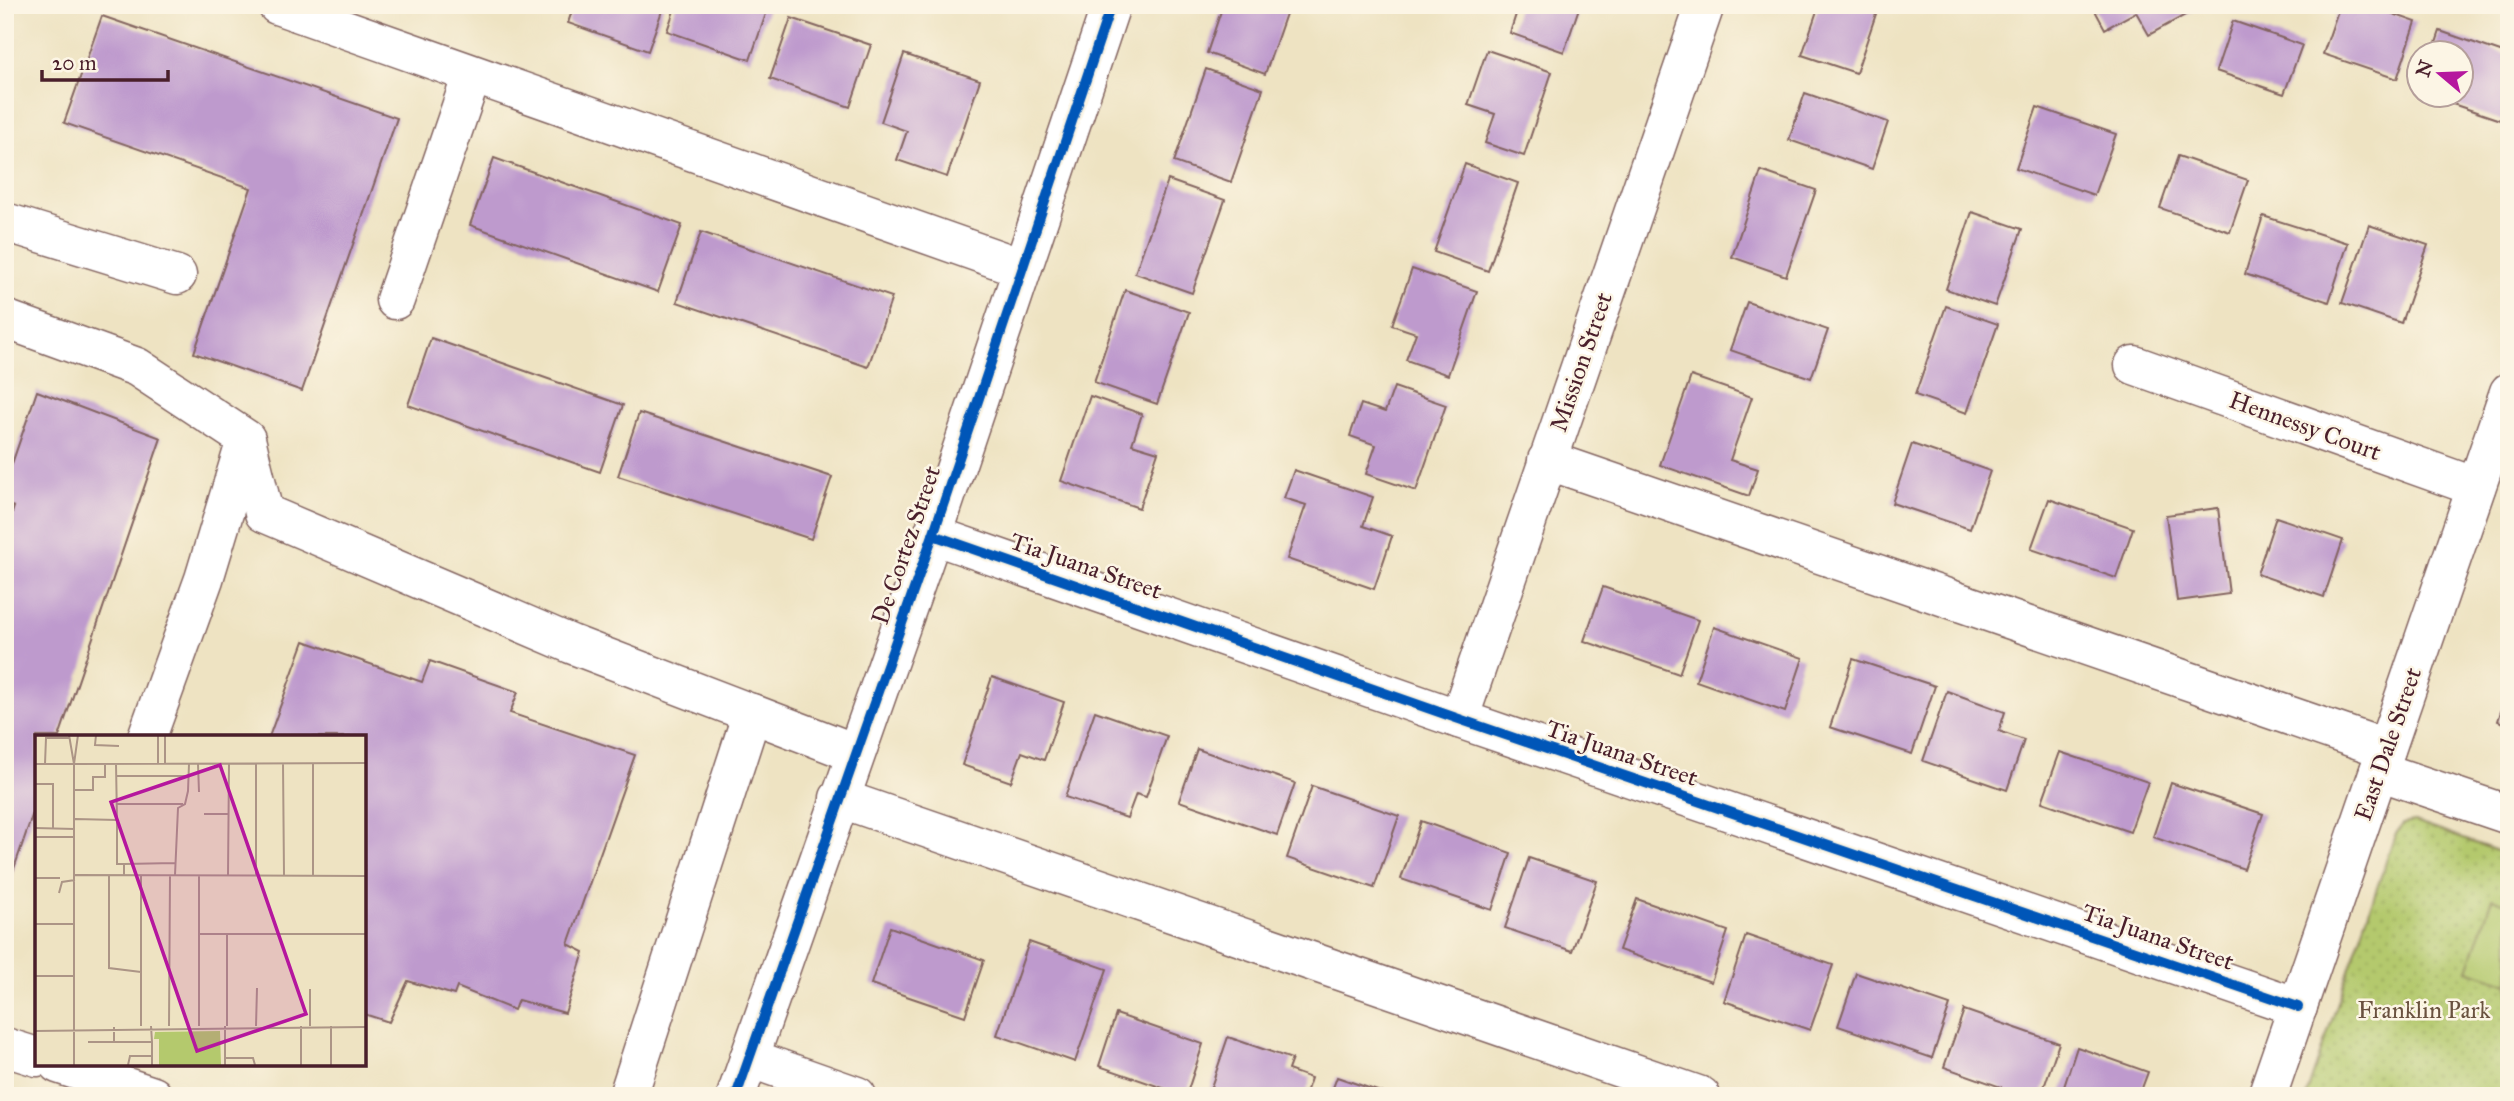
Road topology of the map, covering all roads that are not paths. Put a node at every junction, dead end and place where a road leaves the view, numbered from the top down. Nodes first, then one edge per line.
1 (277, 5) edge
2 (1705, 5) edge
3 (1100, 8) edge
4 (472, 75) junction
5 (5, 222) edge
6 (1022, 268) junction
7 (177, 275) dead end
8 (395, 300) dead end
9 (5, 319) edge
10 (2134, 365) dead end
11 (2509, 392) edge
12 (246, 439) junction
13 (1548, 460) junction
14 (2476, 487) junction
15 (933, 535) junction
16 (752, 713) junction
17 (1458, 719) junction
18 (149, 735) edge
19 (855, 753) junction
20 (2383, 760) junction
21 (839, 798) junction
22 (2509, 815) edge
23 (2298, 1007) junction
24 (749, 1058) junction
25 (68, 1066) edge
26 (153, 1096) edge
27 (628, 1096) edge
28 (736, 1096) edge
29 (857, 1096) edge
30 (1701, 1096) edge
31 (2267, 1096) edge

1 - 4 street
2 - 13 street, Mission Street
3 - 6 street, De Cortez Street
4 - 6 street
4 - 8 street
5 - 7 street
6 - 15 street, De Cortez Street
9 - 12 street
10 - 14 street, Hennessy Court
11 - 14 street, East Dale Street
12 - 16 street
12 - 18 street
13 - 17 street, Mission Street
13 - 20 street
14 - 20 street, East Dale Street
15 - 17 street, Tia Juana Street
15 - 19 street, De Cortez Street
16 - 19 street
16 - 27 street
17 - 23 street, Tia Juana Street
19 - 21 street, De Cortez Street
20 - 22 street
20 - 23 street, East Dale Street
21 - 24 street, De Cortez Street
21 - 30 street
23 - 31 street, East Dale Street
24 - 28 street, De Cortez Street
24 - 29 street
25 - 26 street

